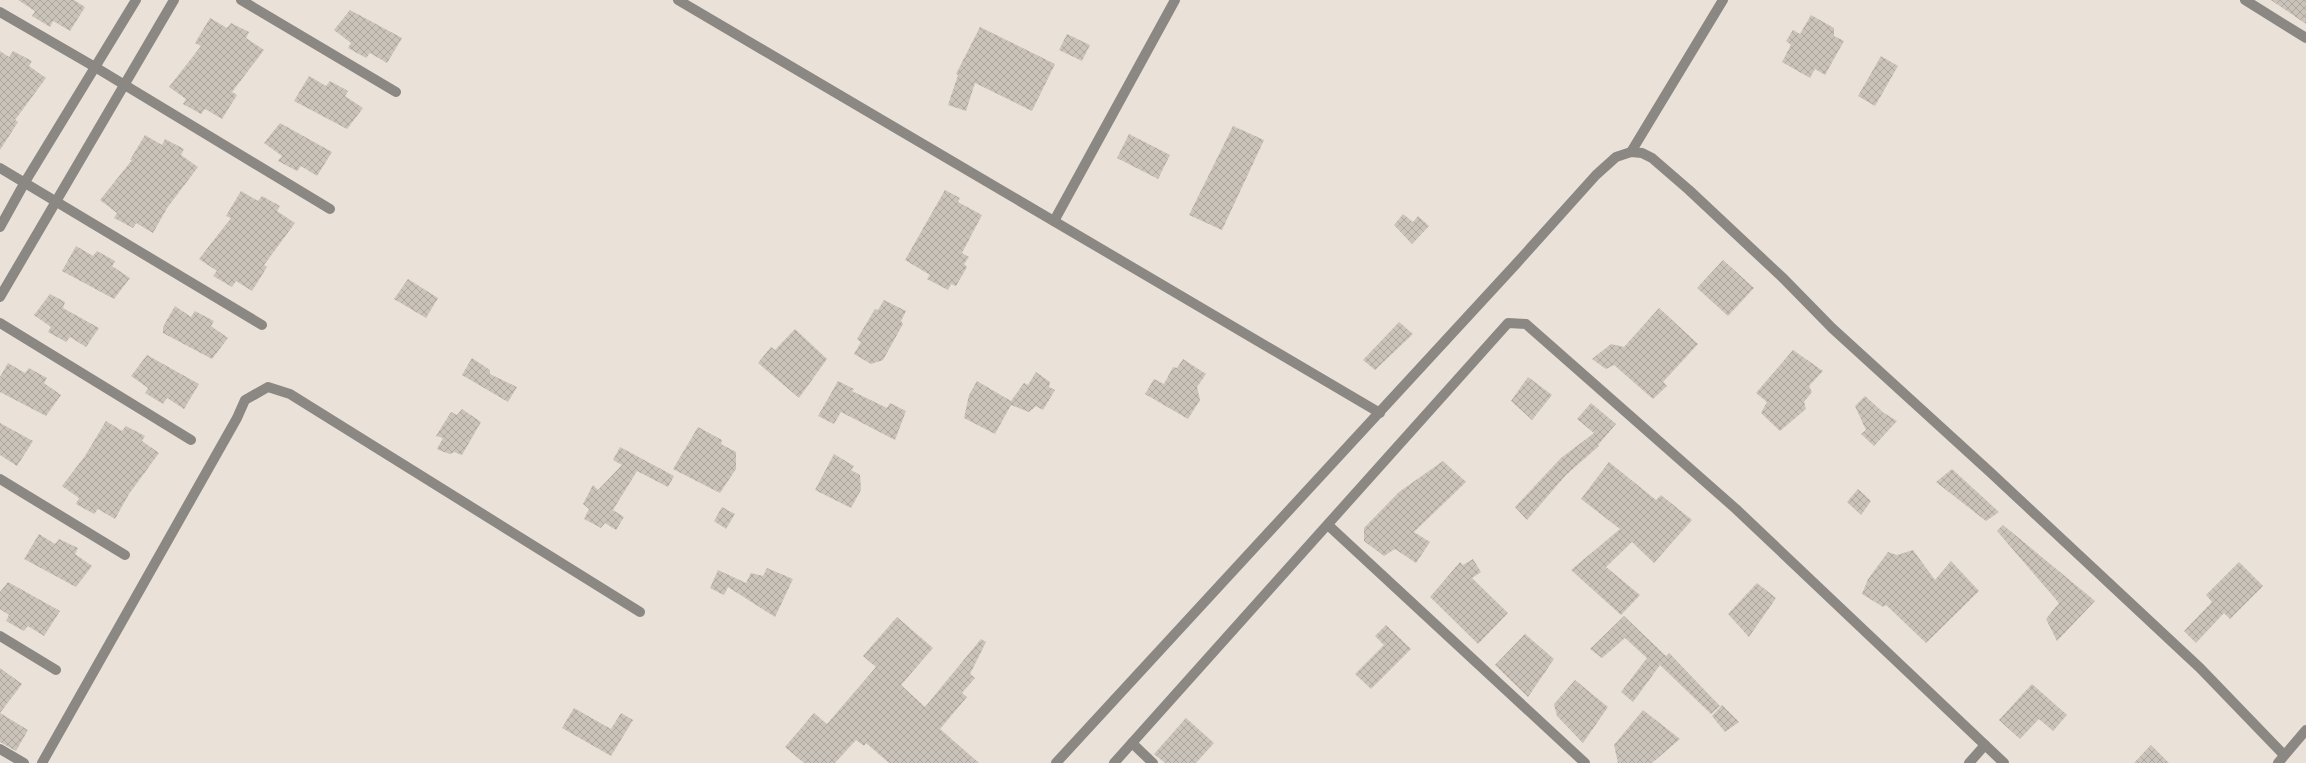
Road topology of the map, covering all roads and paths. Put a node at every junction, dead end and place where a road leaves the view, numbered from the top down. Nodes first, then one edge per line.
1 (136, 0) edge
2 (174, 0) edge
3 (241, 0) edge
4 (678, 0) edge
5 (1175, 0) edge
6 (1723, 0) edge
7 (2245, 0) edge
8 (0, 12) edge
9 (2306, 38) edge
10 (95, 67) junction
11 (123, 85) junction
12 (396, 92) dead end
13 (1631, 152) junction
14 (0, 168) edge
15 (25, 182) junction
16 (56, 200) junction
17 (330, 209) dead end
18 (1054, 221) junction
19 (0, 227) edge
20 (0, 297) edge
21 (0, 323) edge
22 (262, 326) dead end
23 (1380, 412) junction
24 (191, 440) dead end
25 (0, 479) edge
26 (1328, 525) junction
27 (125, 555) dead end
28 (640, 612) dead end
29 (0, 636) edge
30 (56, 670) dead end
31 (2306, 730) edge
32 (1132, 744) junction
33 (1985, 745) junction
34 (0, 749) edge
35 (2281, 759) edge
36 (24, 763) edge
37 (42, 763) edge
38 (1056, 763) edge
39 (1114, 763) edge
40 (1153, 763) edge
41 (1585, 763) edge
42 (1969, 763) edge
43 (2004, 763) edge

1 - 10 street
2 - 11 street
3 - 12 street
4 - 18 street
5 - 18 street
6 - 13 street
7 - 9 street
8 - 10 street
10 - 11 street
10 - 15 street
11 - 16 street
11 - 17 street
13 - 23 street
13 - 35 street
14 - 15 street
15 - 16 street
15 - 19 street
16 - 20 street
16 - 22 street
18 - 23 street
21 - 24 street
23 - 38 street
25 - 27 street
26 - 32 street
26 - 33 street
26 - 41 street
28 - 37 street
29 - 30 street
31 - 35 street
32 - 39 street
32 - 40 street
33 - 42 street
33 - 43 street
34 - 36 street

